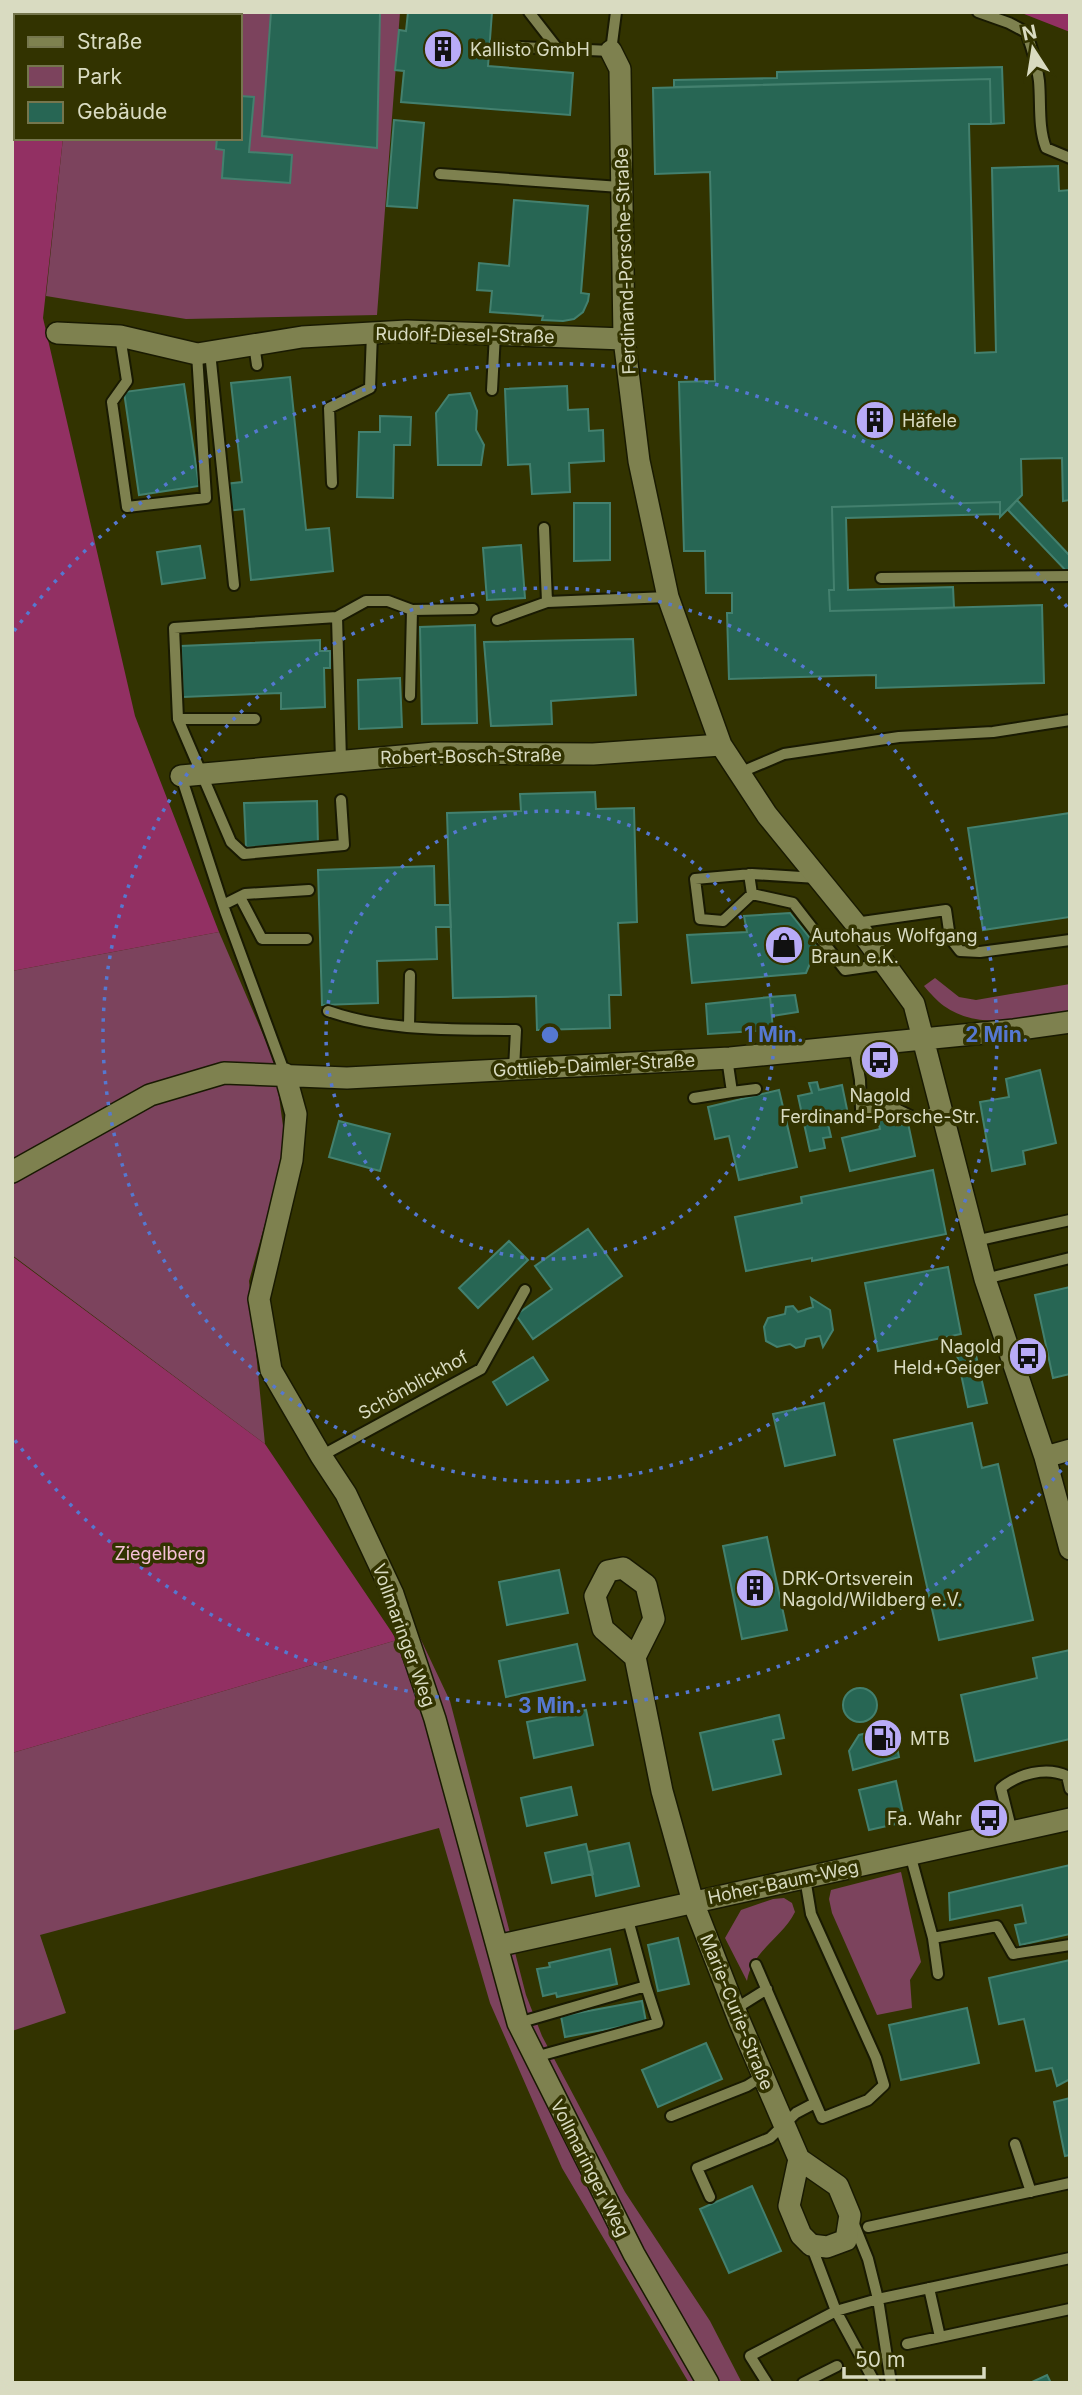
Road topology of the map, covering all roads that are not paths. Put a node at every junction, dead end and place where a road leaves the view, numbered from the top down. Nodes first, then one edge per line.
1 (529, 12) edge
2 (616, 12) edge
3 (978, 12) edge
4 (518, 47) dead end
5 (557, 48) junction
6 (611, 51) junction
7 (1070, 158) edge
8 (440, 174) dead end
9 (620, 187) junction
10 (57, 332) dead end
11 (372, 333) junction
12 (495, 334) junction
13 (120, 336) junction
14 (624, 339) junction
15 (203, 353) junction
16 (492, 390) dead end
17 (332, 483) dead end
18 (544, 528) dead end
19 (1070, 576) edge
20 (881, 578) dead end
21 (234, 585) dead end
22 (668, 597) junction
23 (547, 602) junction
24 (473, 609) dead end
25 (412, 610) junction
26 (337, 617) junction
27 (497, 620) dead end
28 (410, 696) dead end
29 (178, 719) junction
30 (255, 719) dead end
31 (1070, 720) edge
32 (720, 745) junction
33 (341, 761) junction
34 (204, 773) junction
35 (739, 773) junction
36 (181, 776) joint
37 (341, 800) dead end
38 (749, 874) junction
39 (817, 878) junction
40 (309, 890) dead end
41 (752, 894) junction
42 (240, 897) junction
43 (223, 905) junction
44 (855, 923) junction
45 (307, 939) dead end
46 (1070, 940) edge
47 (886, 964) junction
48 (410, 975) dead end
49 (328, 1011) dead end
50 (1070, 1022) edge
51 (409, 1026) junction
52 (923, 1039) junction
53 (854, 1045) junction
54 (727, 1058) junction
55 (514, 1069) junction
56 (285, 1074) junction
57 (756, 1089) dead end
58 (732, 1092) junction
59 (694, 1098) dead end
60 (941, 1110) junction
61 (12, 1171) edge
62 (1070, 1220) edge
63 (975, 1241) junction
64 (1070, 1258) edge
65 (985, 1279) junction
66 (525, 1290) dead end
67 (1070, 1450) edge
68 (321, 1456) junction
69 (1045, 1457) junction
70 (1070, 1549) edge
71 (635, 1657) dead end
72 (1070, 1789) edge
73 (1070, 1819) edge
74 (1012, 1832) junction
75 (911, 1854) junction
76 (805, 1878) junction
77 (693, 1902) junction
78 (627, 1916) junction
79 (933, 1938) junction
80 (1070, 1945) edge
81 (497, 1946) junction
82 (756, 1965) dead end
83 (938, 1974) dead end
84 (646, 1986) junction
85 (767, 1989) junction
86 (735, 2009) junction
87 (518, 2022) junction
88 (535, 2057) junction
89 (763, 2076) junction
90 (815, 2103) junction
91 (671, 2116) dead end
92 (784, 2123) junction
93 (1014, 2144) dead end
94 (799, 2159) junction
95 (1070, 2183) edge
96 (1031, 2192) junction
97 (710, 2197) dead end
98 (859, 2221) junction
99 (811, 2245) junction
100 (1070, 2258) edge
101 (929, 2288) junction
102 (878, 2299) junction
103 (1070, 2309) edge
104 (836, 2311) junction
105 (940, 2337) junction
106 (907, 2344) dead end
107 (837, 2366) dead end
108 (708, 2383) edge
109 (767, 2383) edge
110 (803, 2383) edge
111 (875, 2383) edge
112 (891, 2383) edge

1 - 5 lane
2 - 6 lane
3 - 7 lane
4 - 5 lane
5 - 6 lane
6 - 9 street, Ferdinand-Porsche-Straße
8 - 9 lane
9 - 14 street, Ferdinand-Porsche-Straße
10 - 13 street, Rudolf-Diesel-Straße
11 - 12 street, Rudolf-Diesel-Straße
11 - 15 street, Rudolf-Diesel-Straße
11 - 17 lane
12 - 14 street, Rudolf-Diesel-Straße
12 - 16 lane
13 - 15 street, Rudolf-Diesel-Straße
13 - 15 lane
14 - 22 street, Ferdinand-Porsche-Straße
15 - 21 lane
18 - 23 lane
19 - 20 lane
22 - 23 lane
22 - 32 street, Ferdinand-Porsche-Straße
23 - 27 lane
24 - 25 lane
25 - 26 lane
25 - 28 lane
26 - 29 lane
26 - 33 lane
29 - 30 lane
29 - 34 lane
31 - 35 lane
32 - 33 street, Robert-Bosch-Straße
32 - 35 street, Ferdinand-Porsche-Straße
33 - 34 street, Robert-Bosch-Straße
34 - 36 street, Robert-Bosch-Straße
34 - 37 lane
35 - 39 street, Ferdinand-Porsche-Straße
36 - 43 lane
38 - 39 lane
38 - 41 lane
38 - 41 lane
39 - 44 street, Ferdinand-Porsche-Straße
40 - 42 lane
41 - 47 lane
42 - 43 lane
42 - 45 lane
43 - 56 lane
44 - 46 lane
44 - 47 street, Ferdinand-Porsche-Straße
47 - 52 street, Ferdinand-Porsche-Straße
48 - 51 lane
49 - 51 lane
50 - 52 street, Gottlieb-Daimler-Straße
51 - 55 lane
52 - 53 street, Gottlieb-Daimler-Straße
52 - 60 street, Ferdinand-Porsche-Straße
53 - 54 street, Gottlieb-Daimler-Straße
53 - 60 lane
54 - 55 street, Gottlieb-Daimler-Straße
54 - 58 lane
55 - 56 street, Gottlieb-Daimler-Straße
56 - 61 street
56 - 68 street, Vollmaringer Weg
57 - 58 lane
58 - 59 lane
60 - 63 street, Ferdinand-Porsche-Straße
62 - 63 lane
63 - 65 street, Ferdinand-Porsche-Straße
64 - 65 lane
65 - 69 street, Ferdinand-Porsche-Straße
66 - 68 lane, Schönblickhof
67 - 69 street
68 - 81 street, Vollmaringer Weg
69 - 70 street, Ferdinand-Porsche-Straße
71 - 77 street, Marie-Curie-Straße
72 - 74 lane
73 - 74 street, Hoher-Baum-Weg
74 - 75 street, Hoher-Baum-Weg
75 - 76 street, Hoher-Baum-Weg
75 - 79 lane
76 - 77 street, Hoher-Baum-Weg
76 - 90 lane
77 - 78 street, Hoher-Baum-Weg
77 - 86 street, Marie-Curie-Straße
78 - 81 street, Hoher-Baum-Weg
78 - 84 lane
79 - 80 lane
79 - 83 lane
81 - 87 street, Vollmaringer Weg
82 - 85 lane
84 - 87 lane
84 - 88 lane
85 - 86 lane
85 - 90 lane
86 - 89 street, Marie-Curie-Straße
87 - 88 street, Vollmaringer Weg
88 - 108 street, Vollmaringer Weg
89 - 91 lane
89 - 92 street, Marie-Curie-Straße
90 - 92 lane
92 - 94 street, Marie-Curie-Straße
92 - 97 lane
93 - 96 lane
94 - 98 street
94 - 99 street
95 - 96 lane
96 - 98 lane
98 - 99 street
98 - 102 lane
99 - 104 lane
100 - 101 lane
101 - 102 lane
101 - 105 lane
102 - 104 lane
102 - 112 lane
103 - 105 lane
104 - 109 lane
104 - 111 lane
105 - 106 lane
107 - 110 lane

